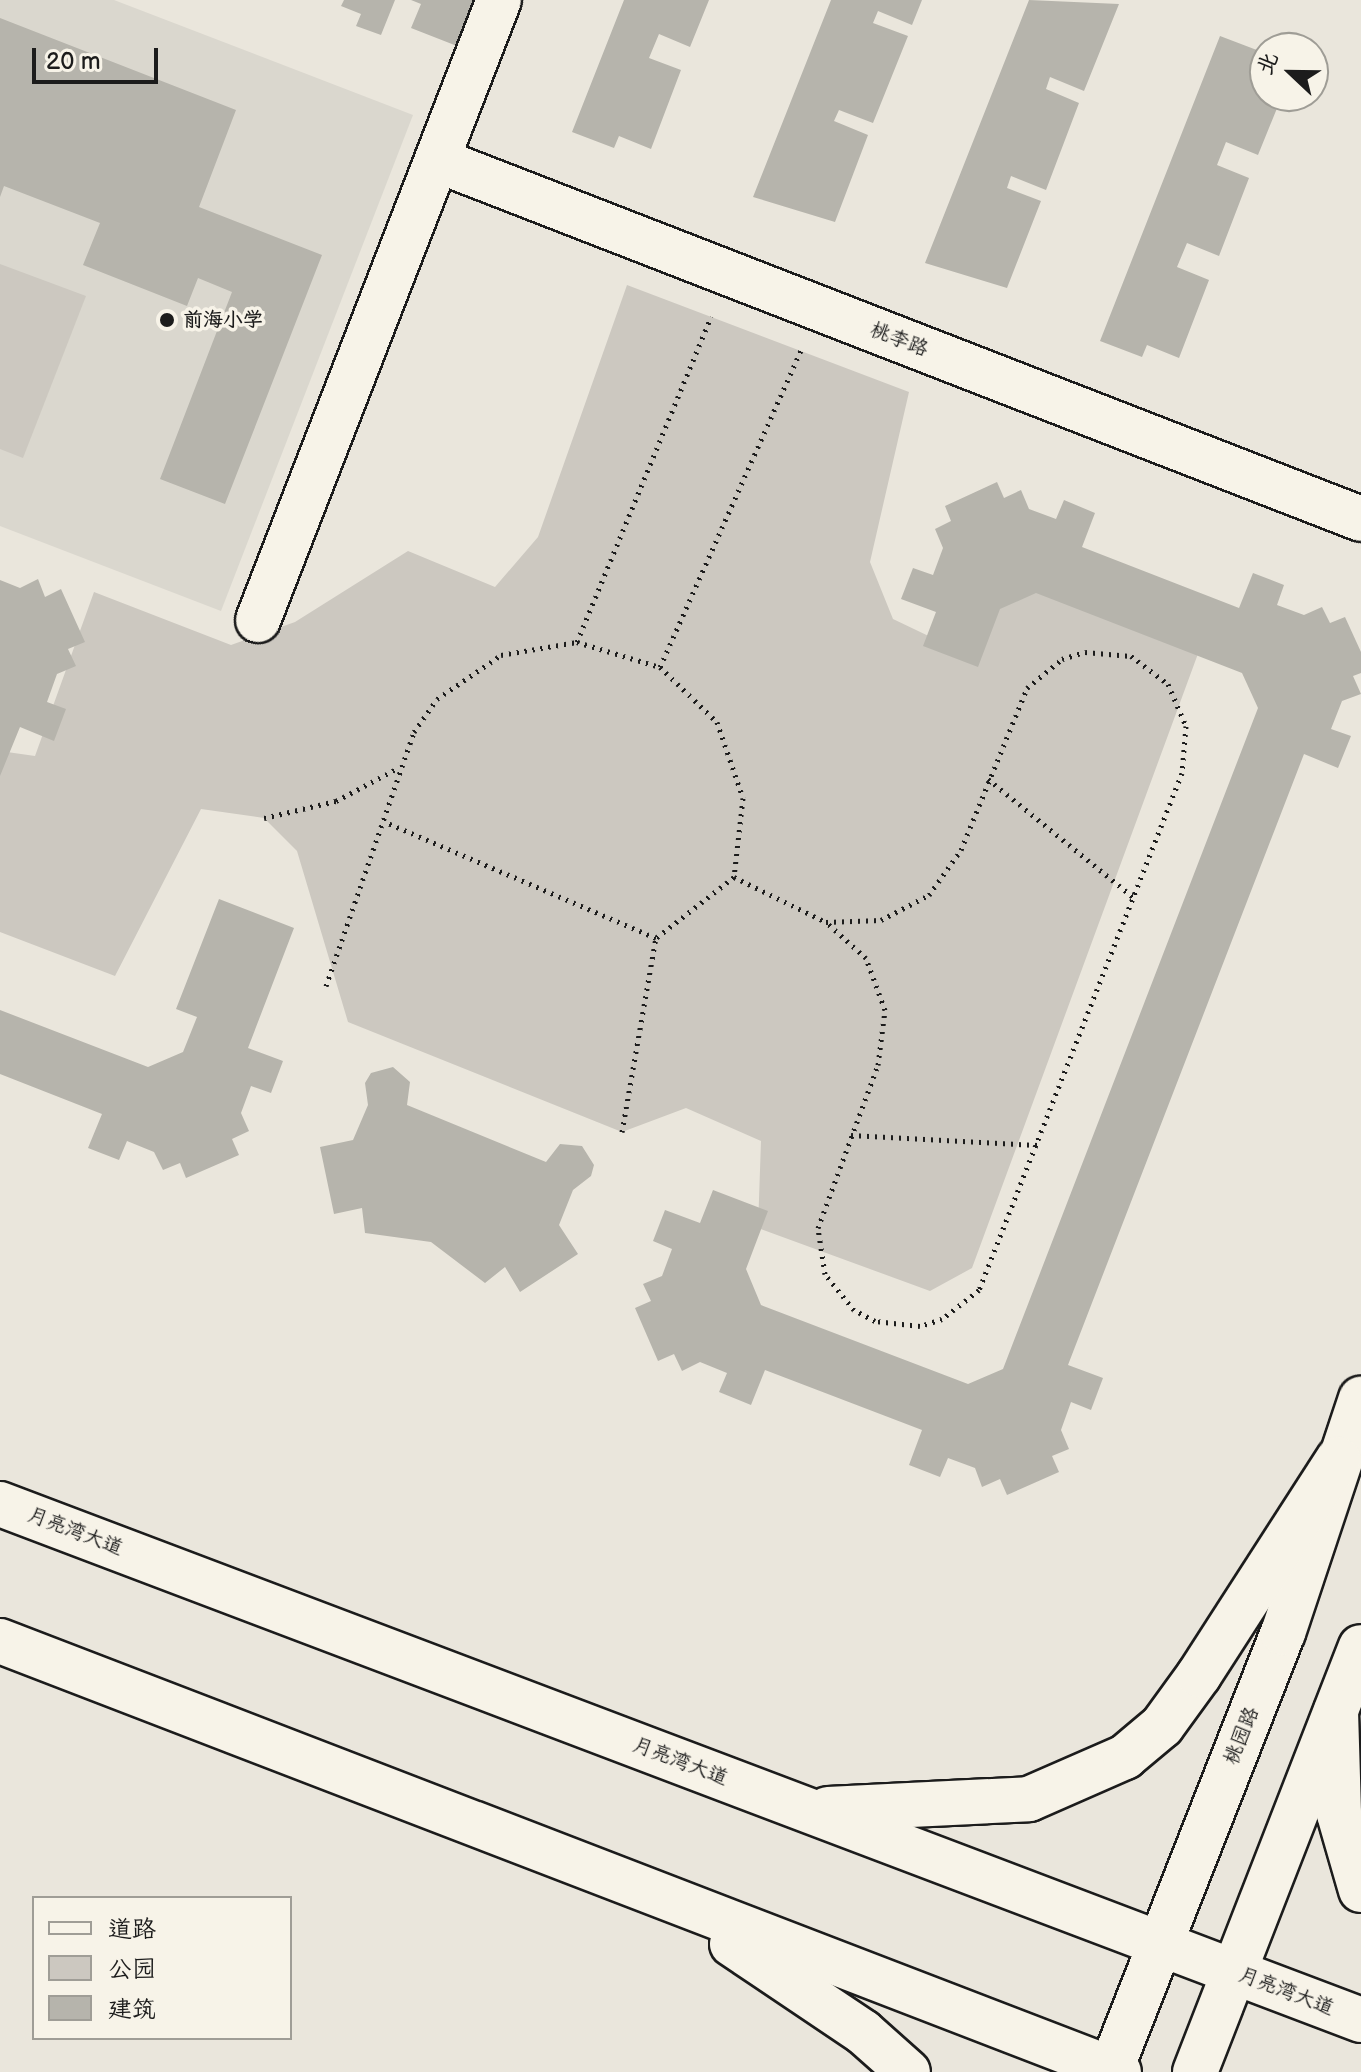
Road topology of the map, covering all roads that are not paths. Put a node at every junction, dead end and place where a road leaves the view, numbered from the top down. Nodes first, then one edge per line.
1 (499, 0) edge
2 (437, 160) junction
3 (1361, 519) edge
4 (258, 620) dead end
5 (1361, 1399) edge
6 (1338, 1459) junction
7 (0, 1504) edge
8 (0, 1641) edge
9 (1361, 1647) edge
10 (1336, 1711) junction
11 (805, 1810) junction
12 (1361, 1890) edge
13 (670, 1902) junction
14 (1161, 1943) junction
15 (1234, 1972) junction
16 (1361, 2020) edge
17 (1113, 2071) edge
18 (908, 2072) edge
19 (1195, 2072) edge

1 - 2 main road
2 - 3 main road, 桃李路
2 - 4 main road
5 - 6 main road, 桃园路
6 - 11 main road
6 - 14 main road, 桃园路
7 - 11 main road, 月亮湾大道
8 - 13 main road
9 - 10 main road
10 - 12 main road
10 - 15 main road
11 - 14 main road, 月亮湾大道
13 - 17 main road
13 - 18 main road
14 - 15 main road, 月亮湾大道
14 - 17 main road, 桃园路
15 - 16 main road, 月亮湾大道
15 - 19 main road

